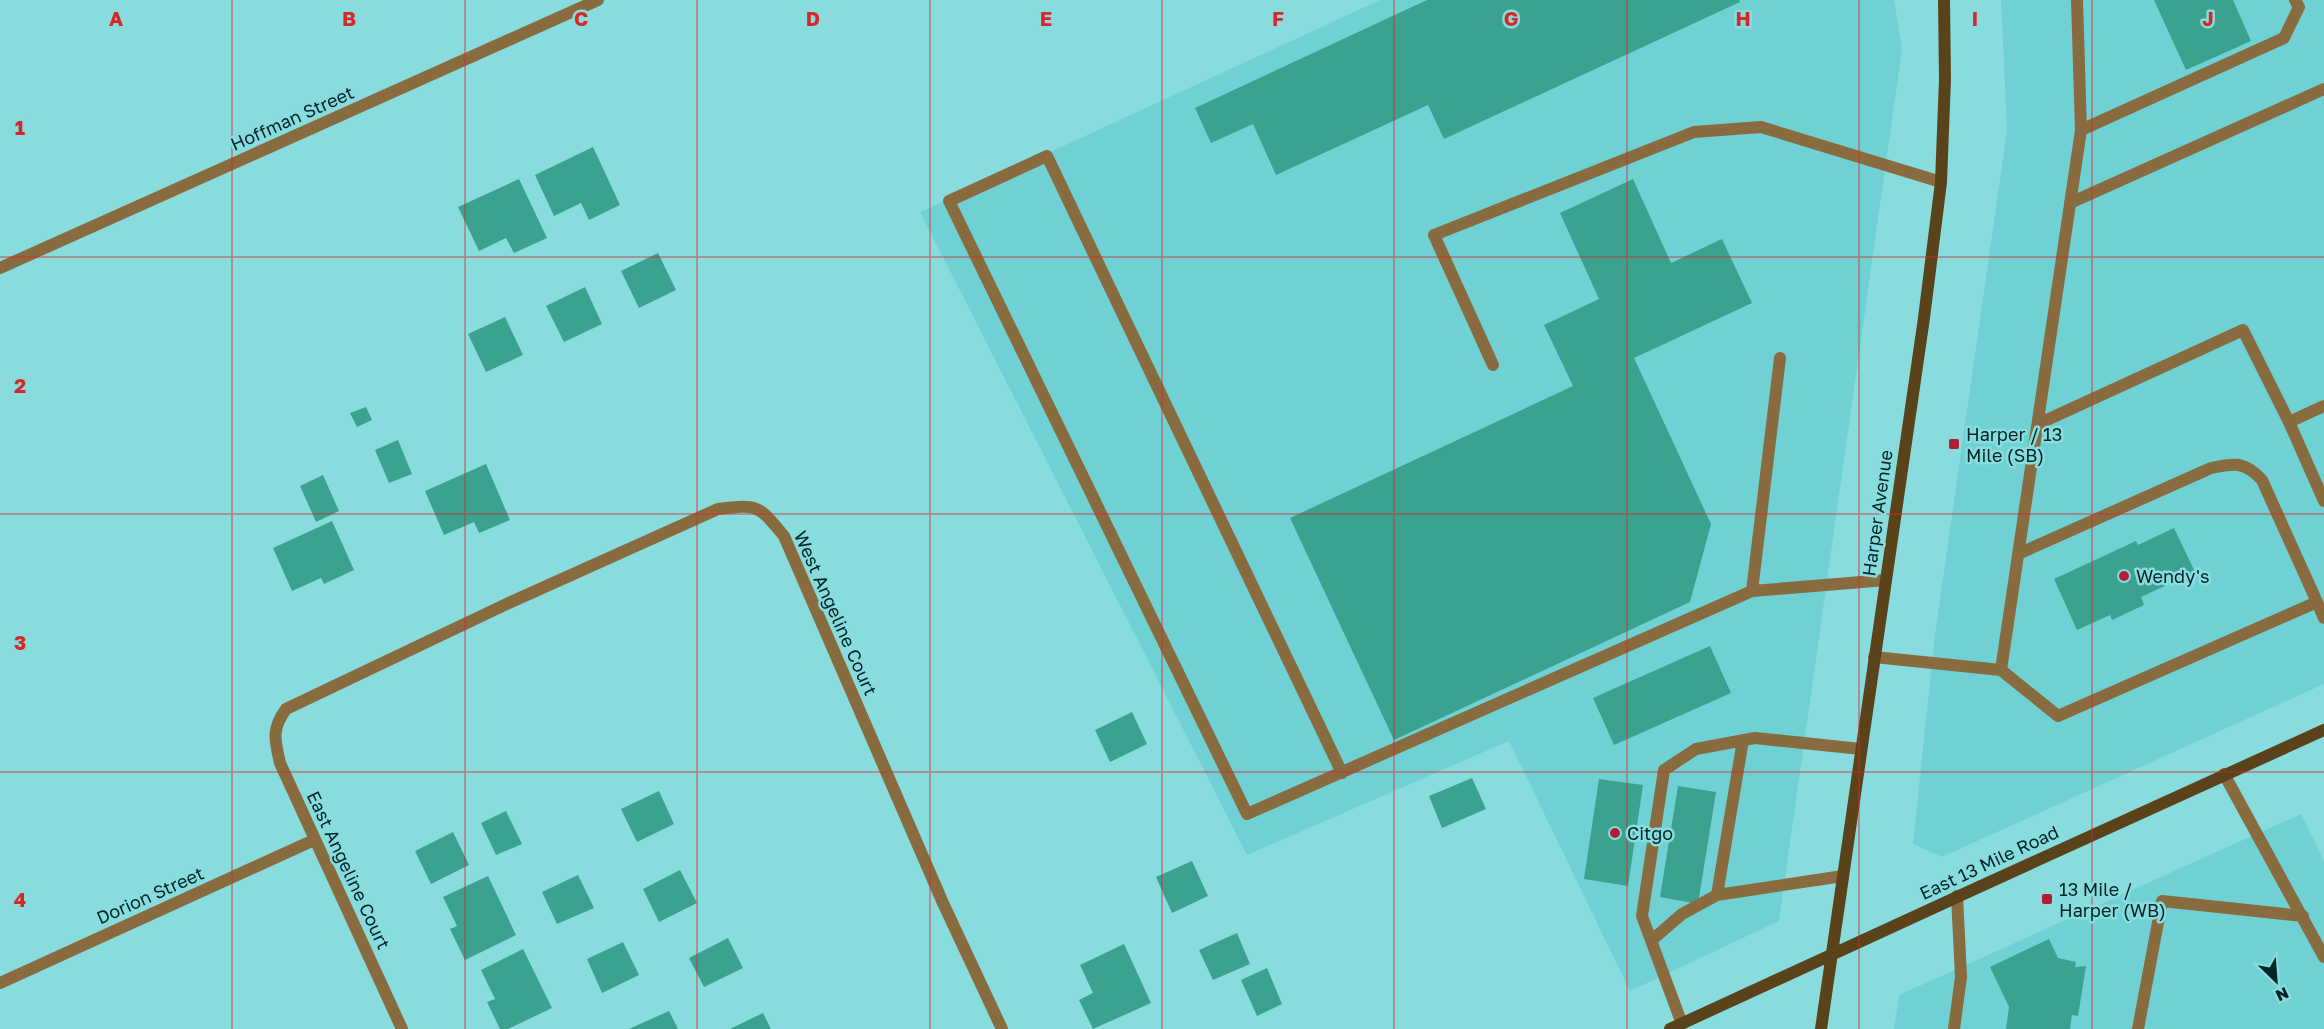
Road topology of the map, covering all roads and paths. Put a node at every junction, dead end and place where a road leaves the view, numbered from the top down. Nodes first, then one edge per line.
1 (598, 0) edge
2 (1944, 0) edge
3 (2077, 0) edge
4 (2295, 0) edge
5 (2324, 89) edge
6 (2081, 130) junction
7 (1941, 182) junction
8 (2070, 203) junction
9 (0, 268) edge
10 (1780, 358) dead end
11 (1493, 365) dead end
12 (2324, 406) edge
13 (2289, 422) junction
14 (2038, 424) junction
15 (2324, 501) edge
16 (2019, 554) junction
17 (1886, 580) junction
18 (1752, 591) junction
19 (2317, 602) junction
20 (2324, 618) edge
21 (1874, 657) junction
22 (2001, 670) junction
23 (276, 723) joint
24 (2324, 730) edge
25 (1743, 740) junction
26 (1861, 749) junction
27 (1342, 772) junction
28 (2224, 774) junction
29 (314, 840) junction
30 (1843, 876) junction
31 (1717, 895) junction
32 (1957, 896) junction
33 (2303, 916) junction
34 (1652, 940) junction
35 (1832, 956) junction
36 (2324, 957) edge
37 (0, 983) edge
38 (1676, 1026) edge
39 (402, 1029) edge
40 (1002, 1029) edge
41 (1821, 1029) edge
42 (1954, 1029) edge
43 (2138, 1029) edge

1 - 9 street, Hoffman Street
2 - 7 main road, Harper Avenue
3 - 6 street
4 - 6 street
5 - 8 street
6 - 8 street
7 - 11 street
7 - 17 main road, Harper Avenue
8 - 14 street
10 - 18 street
12 - 13 street
13 - 14 street
13 - 15 street
14 - 16 street
16 - 19 street
16 - 22 street
17 - 18 street
17 - 21 main road, Harper Avenue
18 - 27 street
19 - 20 street
19 - 22 street
21 - 22 street
21 - 26 main road, Harper Avenue
23 - 29 street, East Angeline Court
23 - 40 street, West Angeline Court
24 - 28 main road, East 13 Mile Road
25 - 26 street
25 - 31 street
25 - 34 street
26 - 30 main road, Harper Avenue
27 - 27 street
28 - 32 main road, East 13 Mile Road
28 - 33 street
29 - 37 street, Dorion Street
29 - 39 street, East Angeline Court
30 - 31 street
30 - 35 main road, Harper Avenue
31 - 34 street
32 - 35 main road, East 13 Mile Road
32 - 42 street
33 - 36 street
33 - 43 street
34 - 38 street
35 - 38 main road, East 13 Mile Road
35 - 41 main road, Harper Avenue

